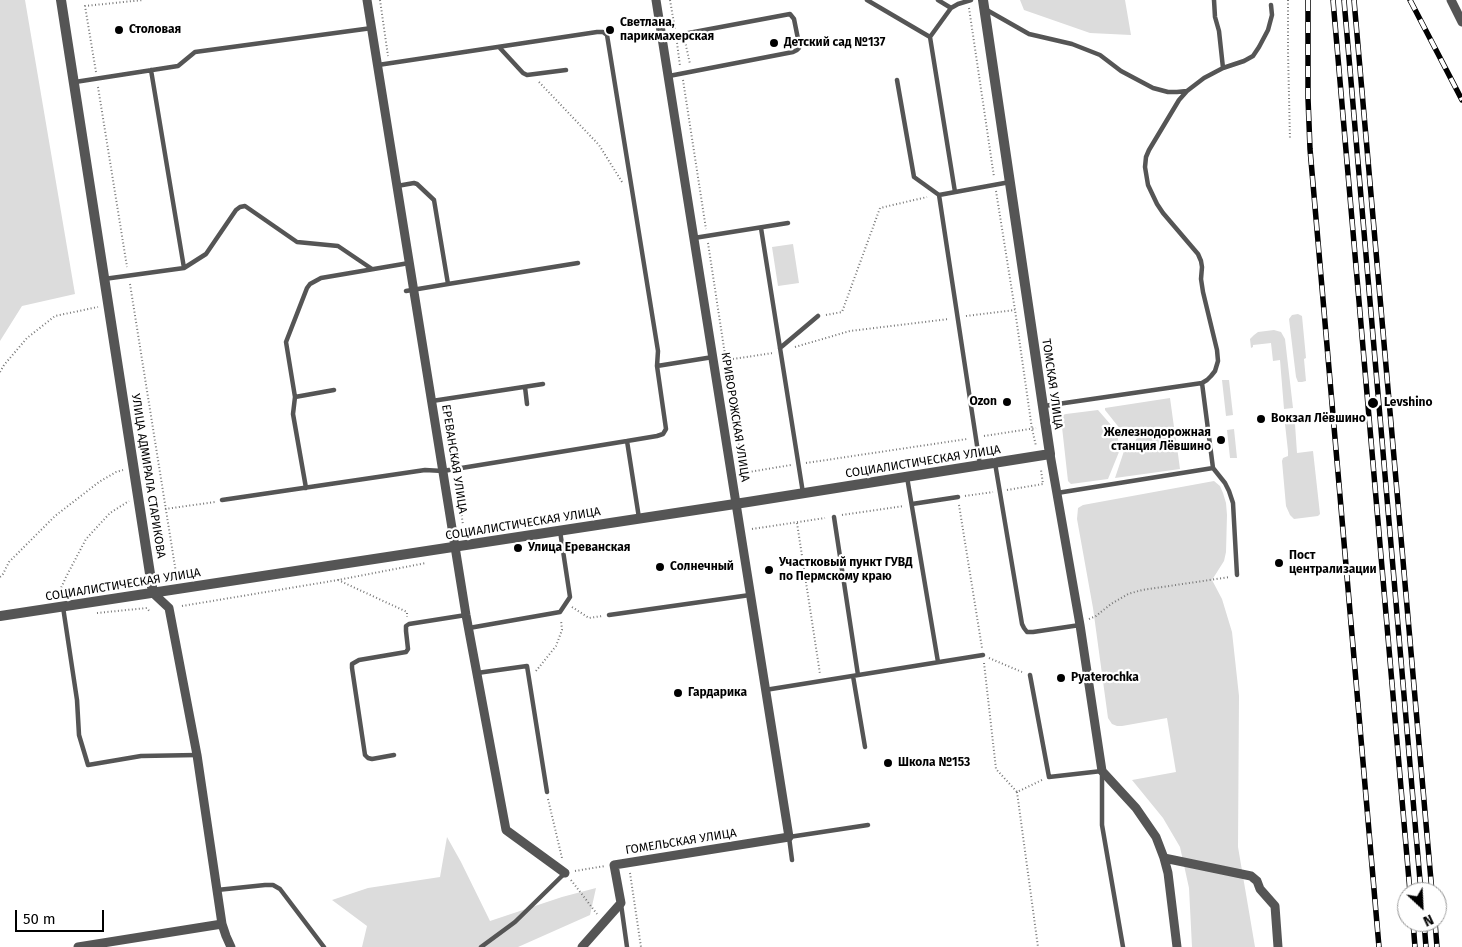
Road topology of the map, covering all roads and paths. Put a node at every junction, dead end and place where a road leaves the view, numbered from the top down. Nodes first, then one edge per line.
1 (61, 0) edge
2 (143, 0) edge
3 (368, 0) edge
4 (656, 0) edge
5 (867, 0) edge
6 (938, 0) edge
7 (969, 0) edge
8 (1214, 0) edge
9 (1288, 0) edge
10 (1451, 0) edge
11 (984, 4) edge
12 (1271, 5) dead end
13 (951, 8) junction
14 (1462, 22) edge
15 (373, 28) junction
16 (684, 34) junction
17 (930, 37) junction
18 (662, 38) junction
19 (499, 47) junction
20 (378, 65) junction
21 (1222, 68) junction
22 (151, 70) junction
23 (566, 70) dead end
24 (691, 72) junction
25 (532, 75) junction
26 (668, 76) junction
27 (97, 79) junction
28 (897, 80) dead end
29 (74, 82) junction
30 (1187, 91) junction
31 (1290, 140) dead end
32 (1010, 182) junction
33 (995, 184) junction
34 (624, 185) dead end
35 (396, 186) junction
36 (955, 192) junction
37 (939, 195) junction
38 (788, 223) dead end
39 (761, 228) junction
40 (694, 238) junction
41 (410, 262) junction
42 (578, 263) dead end
43 (184, 268) junction
44 (372, 269) junction
45 (128, 276) junction
46 (104, 279) junction
47 (448, 284) junction
48 (410, 290) junction
49 (108, 304) junction
50 (1015, 310) junction
51 (818, 316) joint
52 (958, 318) junction
53 (780, 350) junction
54 (713, 360) junction
55 (657, 366) junction
56 (0, 372) edge
57 (1202, 383) junction
58 (543, 384) dead end
59 (525, 386) junction
60 (334, 390) dead end
61 (295, 397) junction
62 (432, 402) junction
63 (528, 404) dead end
64 (1043, 406) junction
65 (627, 441) junction
66 (1036, 446) dead end
67 (1050, 454) junction
68 (995, 463) junction
69 (980, 465) junction
70 (134, 468) junction
71 (1212, 468) junction
72 (1041, 470) dead end
73 (443, 471) junction
74 (907, 477) junction
75 (306, 488) junction
76 (1000, 491) junction
77 (1056, 493) junction
78 (803, 494) junction
79 (958, 497) junction
80 (138, 498) junction
81 (222, 500) joint
82 (736, 504) junction
83 (912, 504) junction
84 (165, 509) junction
85 (834, 516) dead end
86 (639, 519) junction
87 (797, 522) dead end
88 (560, 531) junction
89 (455, 547) junction
90 (434, 562) dead end
91 (176, 573) dead end
92 (1237, 575) joint
93 (0, 577) edge
94 (338, 580) junction
95 (153, 593) junction
96 (750, 595) junction
97 (566, 603) junction
98 (182, 606) dead end
99 (63, 607) junction
100 (52, 608) junction
101 (560, 612) junction
102 (466, 615) junction
103 (609, 615) joint
104 (0, 616) edge
105 (409, 624) junction
106 (1079, 624) junction
107 (469, 628) junction
108 (983, 655) junction
109 (938, 662) junction
110 (477, 673) junction
111 (855, 675) junction
112 (1030, 675) joint
113 (529, 679) junction
114 (822, 681) junction
115 (765, 690) junction
116 (865, 747) dead end
117 (197, 755) junction
118 (394, 755) dead end
119 (1102, 771) junction
120 (1048, 777) junction
121 (547, 792) joint
122 (1018, 792) junction
123 (868, 825) dead end
124 (788, 837) junction
125 (1164, 858) junction
126 (792, 860) dead end
127 (628, 862) junction
128 (614, 865) junction
129 (565, 873) junction
130 (217, 890) junction
131 (621, 903) junction
132 (603, 923) junction
133 (222, 924) junction
134 (78, 947) edge
135 (231, 947) edge
136 (324, 947) edge
137 (481, 947) edge
138 (582, 947) edge
139 (627, 947) edge
140 (641, 947) edge
141 (1038, 947) edge
142 (1123, 947) edge
143 (1177, 947) edge
144 (1278, 947) edge

1 - 29 street, УЛИЦА АДМИРАЛА СТАРИКОВА
2 - 27 path
3 - 15 street, ЕРЕВАНСКАЯ УЛИЦА
4 - 18 street, КРИВОРОЖСКАЯ УЛИЦА
5 - 17 lane
6 - 13 lane
7 - 13 lane
7 - 33 path
8 - 21 lane
9 - 31 path
10 - 14 street
11 - 30 lane
11 - 32 street, ТОМСКАЯ УЛИЦА
12 - 21 lane
13 - 17 lane
15 - 20 street, ЕРЕВАНСКАЯ УЛИЦА
15 - 22 lane
16 - 18 lane
16 - 24 path
16 - 24 lane
17 - 36 lane
18 - 26 street, КРИВОРОЖСКАЯ УЛИЦА
19 - 20 lane
19 - 25 lane
19 - 55 lane
20 - 35 street, ЕРЕВАНСКАЯ УЛИЦА
21 - 30 lane
22 - 27 lane
22 - 43 lane
23 - 25 lane
24 - 26 lane
25 - 34 path
26 - 40 street, КРИВОРОЖСКАЯ УЛИЦА
27 - 29 lane
27 - 45 path
28 - 37 lane
29 - 46 street, УЛИЦА АДМИРАЛА СТАРИКОВА
30 - 57 lane
32 - 33 lane
32 - 64 street, ТОМСКАЯ УЛИЦА
33 - 36 lane
33 - 50 path
35 - 41 street, ЕРЕВАНСКАЯ УЛИЦА
35 - 47 lane
36 - 37 lane
37 - 51 path
37 - 52 lane
38 - 39 lane
39 - 40 lane
39 - 53 lane
40 - 54 street, КРИВОРОЖСКАЯ УЛИЦА
41 - 44 lane
41 - 48 street, ЕРЕВАНСКАЯ УЛИЦА
42 - 47 lane
43 - 44 lane
43 - 45 lane
44 - 61 lane
45 - 46 lane
45 - 84 path
46 - 49 street, УЛИЦА АДМИРАЛА СТАРИКОВА
47 - 48 lane
48 - 62 street, ЕРЕВАНСКАЯ УЛИЦА
49 - 56 path
49 - 70 street, УЛИЦА АДМИРАЛА СТАРИКОВА
50 - 52 path
50 - 66 path
51 - 53 lane
52 - 53 path
52 - 69 lane
53 - 54 path
53 - 78 lane
54 - 55 lane
54 - 82 street, КРИВОРОЖСКАЯ УЛИЦА
55 - 65 lane
57 - 64 lane
57 - 71 lane
58 - 59 lane
59 - 62 lane
59 - 63 lane
60 - 61 lane
61 - 75 lane
62 - 73 street, ЕРЕВАНСКАЯ УЛИЦА
64 - 67 street, ТОМСКАЯ УЛИЦА
65 - 73 lane
65 - 86 lane
67 - 68 street, СОЦИАЛИСТИЧЕСКАЯ УЛИЦА
67 - 77 street, ТОМСКАЯ УЛИЦА
68 - 69 street, СОЦИАЛИСТИЧЕСКАЯ УЛИЦА
68 - 76 lane
69 - 74 street, СОЦИАЛИСТИЧЕСКАЯ УЛИЦА
70 - 80 street, УЛИЦА АДМИРАЛА СТАРИКОВА
70 - 93 path
71 - 77 lane
71 - 92 lane
72 - 76 path
73 - 75 lane
73 - 89 street, ЕРЕВАНСКАЯ УЛИЦА
74 - 78 street, СОЦИАЛИСТИЧЕСКАЯ УЛИЦА
74 - 83 lane
75 - 81 lane
76 - 79 path
76 - 106 lane
77 - 106 street, ТОМСКАЯ УЛИЦА
78 - 82 street, СОЦИАЛИСТИЧЕСКАЯ УЛИЦА
79 - 83 lane
79 - 108 path
80 - 95 street, УЛИЦА АДМИРАЛА СТАРИКОВА
80 - 100 path
81 - 84 path
82 - 86 street, СОЦИАЛИСТИЧЕСКАЯ УЛИЦА
82 - 96 street, КРИВОРОЖСКАЯ УЛИЦА
83 - 109 lane
84 - 91 path
85 - 111 lane
86 - 88 street, СОЦИАЛИСТИЧЕСКАЯ УЛИЦА
87 - 114 path
88 - 89 street, СОЦИАЛИСТИЧЕСКАЯ УЛИЦА
88 - 97 lane
89 - 95 street, СОЦИАЛИСТИЧЕСКАЯ УЛИЦА
89 - 102 street, ЕРЕВАНСКАЯ УЛИЦА
90 - 94 path
92 - 106 path
94 - 98 path
94 - 105 path
95 - 99 street, СОЦИАЛИСТИЧЕСКАЯ УЛИЦА
95 - 117 street
96 - 103 lane
96 - 115 street, КРИВОРОЖСКАЯ УЛИЦА
97 - 101 lane
97 - 103 path
99 - 100 street, СОЦИАЛИСТИЧЕСКАЯ УЛИЦА
99 - 117 lane
100 - 104 street, СОЦИАЛИСТИЧЕСКАЯ УЛИЦА
101 - 107 lane
101 - 113 path
102 - 105 lane
102 - 107 street, ЕРЕВАНСКАЯ УЛИЦА
105 - 118 lane
106 - 119 street, ТОМСКАЯ УЛИЦА
107 - 110 street, ЕРЕВАНСКАЯ УЛИЦА
108 - 109 lane
108 - 112 path
108 - 122 path
109 - 111 lane
110 - 113 lane
110 - 129 street, ЕРЕВАНСКАЯ УЛИЦА
111 - 114 lane
111 - 116 lane
112 - 120 lane
113 - 121 lane
114 - 115 lane
115 - 124 street, КРИВОРОЖСКАЯ УЛИЦА
117 - 130 street
119 - 120 lane
119 - 125 street
119 - 142 lane
120 - 122 path
121 - 129 path
122 - 141 path
123 - 124 lane
124 - 126 lane
124 - 127 street, ГОМЕЛЬСКАЯ УЛИЦА
125 - 143 street
125 - 144 street
127 - 128 street, ГОМЕЛЬСКАЯ УЛИЦА
127 - 140 path
128 - 129 path
128 - 131 street, ГОМЕЛЬСКАЯ УЛИЦА
129 - 132 path
129 - 137 lane
130 - 133 street
130 - 136 lane
131 - 132 street
131 - 139 lane
132 - 138 street
133 - 134 street
133 - 135 street

